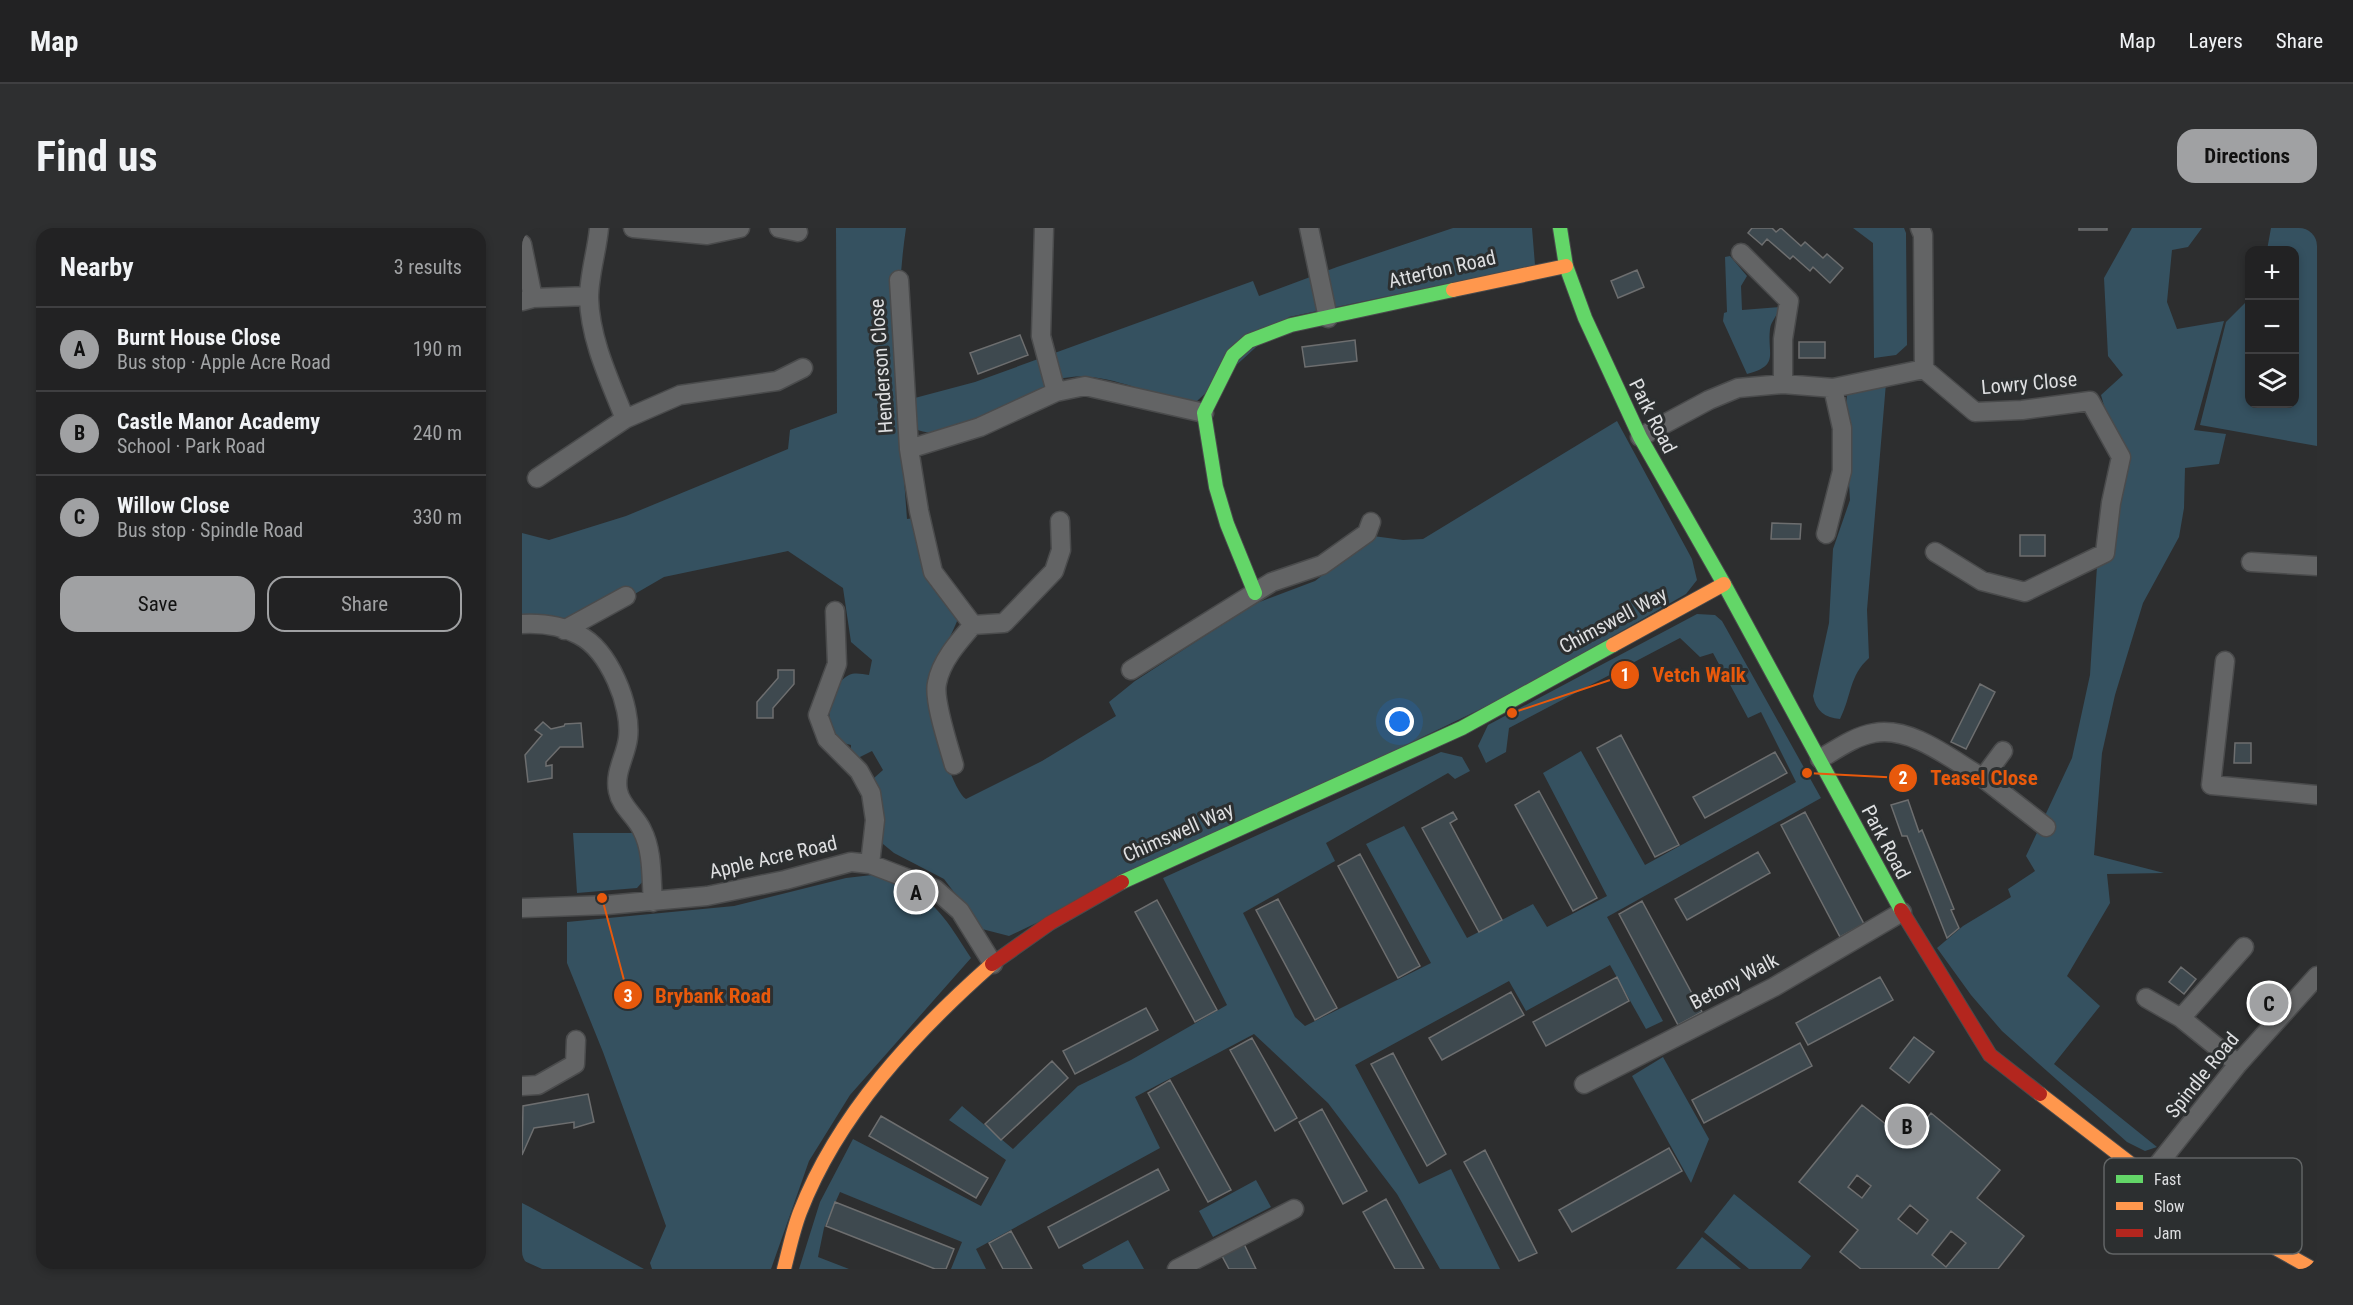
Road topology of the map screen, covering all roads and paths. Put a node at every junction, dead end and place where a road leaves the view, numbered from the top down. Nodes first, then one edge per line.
1 (598, 228) edge
2 (633, 228) edge
3 (740, 228) edge
4 (779, 228) edge
5 (1044, 228) edge
6 (1309, 228) edge
7 (1560, 228) edge
8 (1928, 230) edge
9 (798, 232) dead end
10 (522, 244) edge
11 (1742, 253) dead end
12 (1566, 266) junction
13 (898, 280) dead end
14 (589, 296) junction
15 (527, 299) edge
16 (1328, 318) junction
17 (803, 368) dead end
18 (1924, 369) junction
19 (1783, 384) junction
20 (1833, 388) junction
21 (1056, 392) junction
22 (1204, 413) junction
23 (625, 419) junction
24 (1640, 437) junction
25 (909, 449) junction
26 (537, 477) dead end
27 (1060, 521) dead end
28 (1371, 522) dead end
29 (1826, 534) dead end
30 (1935, 552) dead end
31 (2250, 562) dead end
32 (2317, 566) edge
33 (1724, 584) junction
34 (1255, 593) junction
35 (626, 596) dead end
36 (835, 611) dead end
37 (522, 624) edge
38 (974, 625) junction
39 (564, 630) junction
40 (2225, 661) dead end
41 (1131, 670) dead end
42 (2003, 751) dead end
43 (1820, 759) junction
44 (954, 765) dead end
45 (1983, 778) junction
46 (2317, 795) edge
47 (2046, 827) dead end
48 (870, 864) junction
49 (653, 902) junction
50 (522, 908) edge
51 (1902, 912) junction
52 (2244, 947) dead end
53 (993, 963) junction
54 (2317, 976) edge
55 (2146, 998) dead end
56 (2181, 1018) junction
57 (576, 1040) dead end
58 (2238, 1064) junction
59 (1584, 1084) dead end
60 (522, 1086) edge
61 (2123, 1158) edge
62 (2163, 1158) edge
63 (1294, 1209) dead end
64 (2286, 1254) edge
65 (784, 1269) edge
66 (1177, 1269) edge
67 (2313, 1269) edge

1 - 14 street
2 - 3 street
4 - 9 street
5 - 21 street
6 - 16 street
7 - 12 street, Park Road
8 - 18 street
10 - 15 street
11 - 19 street
12 - 16 street, Atterton Road
12 - 24 street, Park Road
13 - 25 street, Henderson Close
14 - 15 street
14 - 23 street
16 - 22 street, Atterton Road
17 - 23 street
18 - 20 street
18 - 30 street, Lowry Close
19 - 20 street
19 - 24 street
20 - 29 street
21 - 22 street, Henderson Close
21 - 25 street, Henderson Close
22 - 34 street
23 - 26 street
24 - 33 street, Park Road
25 - 38 street, Henderson Close
27 - 38 street
28 - 34 street
31 - 32 street
33 - 43 street, Park Road
33 - 53 street, Chimswell Way
34 - 41 street
35 - 39 street
36 - 48 street
37 - 39 street
38 - 44 street
39 - 49 street
40 - 46 street
42 - 45 street
43 - 45 street
43 - 51 street, Park Road
45 - 47 street
48 - 49 street, Apple Acre Road
48 - 53 street, Apple Acre Road
49 - 50 street, Apple Acre Road
51 - 59 street, Betony Walk
51 - 61 street, Park Road
52 - 56 street
53 - 65 street, Chimswell Way
54 - 58 street, Spindle Road
55 - 56 street
56 - 58 street
57 - 60 street
58 - 62 street, Spindle Road
63 - 66 street
64 - 67 street, Park Road

